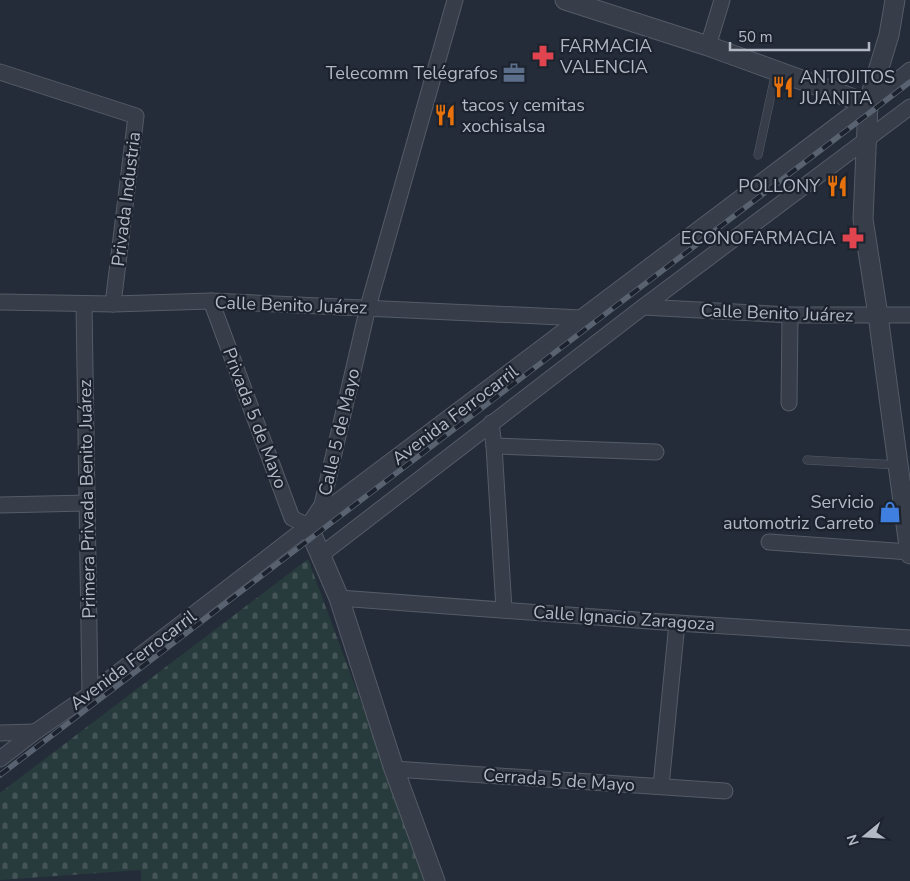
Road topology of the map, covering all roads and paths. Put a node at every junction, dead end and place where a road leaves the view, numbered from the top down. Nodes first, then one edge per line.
1 (455, 0) edge
2 (565, 0) edge
3 (722, 0) edge
4 (896, 0) edge
5 (708, 46) junction
6 (776, 70) junction
7 (910, 70) edge
8 (0, 72) edge
9 (868, 104) junction
10 (910, 107) edge
11 (866, 140) junction
12 (758, 155) dead end
13 (211, 301) junction
14 (0, 302) edge
15 (84, 304) junction
16 (113, 304) junction
17 (368, 307) junction
18 (643, 307) junction
19 (910, 315) edge
20 (790, 316) junction
21 (878, 316) junction
22 (582, 318) junction
23 (789, 403) dead end
24 (491, 423) junction
25 (494, 446) junction
26 (656, 452) dead end
27 (807, 460) dead end
28 (898, 465) junction
29 (87, 504) junction
30 (0, 505) edge
31 (308, 526) junction
32 (769, 542) dead end
33 (910, 553) edge
34 (321, 555) junction
35 (339, 598) junction
36 (504, 609) junction
37 (677, 623) junction
38 (910, 638) edge
39 (90, 694) junction
40 (35, 732) junction
41 (0, 733) edge
42 (0, 759) edge
43 (394, 769) junction
44 (661, 786) junction
45 (725, 791) dead end
46 (435, 881) edge

1 - 17 street, Calle 5 de Mayo
2 - 5 street
3 - 5 street
4 - 9 street
5 - 6 street
6 - 9 street
6 - 12 lane
7 - 9 street, Avenida Ferrocarril
8 - 16 street, Privada Industria
9 - 11 street
9 - 22 street, Avenida Ferrocarril
10 - 11 street
11 - 18 street
11 - 21 street
13 - 16 street, Calle Benito Juárez
13 - 17 street, Calle Benito Juárez
13 - 31 street, Privada 5 de Mayo
14 - 15 street, Calle Benito Juárez
15 - 16 street, Calle Benito Juárez
15 - 29 street, Primera Privada Benito Juárez
17 - 22 street, Calle Benito Juárez
17 - 31 street, Calle 5 de Mayo
18 - 20 street, Calle Benito Juárez
18 - 24 street
19 - 21 street, Calle Benito Juárez
20 - 21 street, Calle Benito Juárez
20 - 23 street
21 - 28 street
22 - 31 street, Avenida Ferrocarril
24 - 25 street
24 - 34 street
25 - 26 street
25 - 36 street
27 - 28 lane
28 - 33 street
29 - 30 street
29 - 39 street, Primera Privada Benito Juárez
31 - 34 street
31 - 39 street, Avenida Ferrocarril
32 - 33 street
34 - 35 street
35 - 36 street, Calle Ignacio Zaragoza
35 - 43 street
36 - 37 street, Calle Ignacio Zaragoza
37 - 38 street, Calle Ignacio Zaragoza
37 - 44 street
39 - 40 street, Avenida Ferrocarril
40 - 41 street
40 - 42 street, Avenida Ferrocarril
43 - 44 street, Cerrada 5 de Mayo
43 - 46 street
44 - 45 street, Cerrada 5 de Mayo

